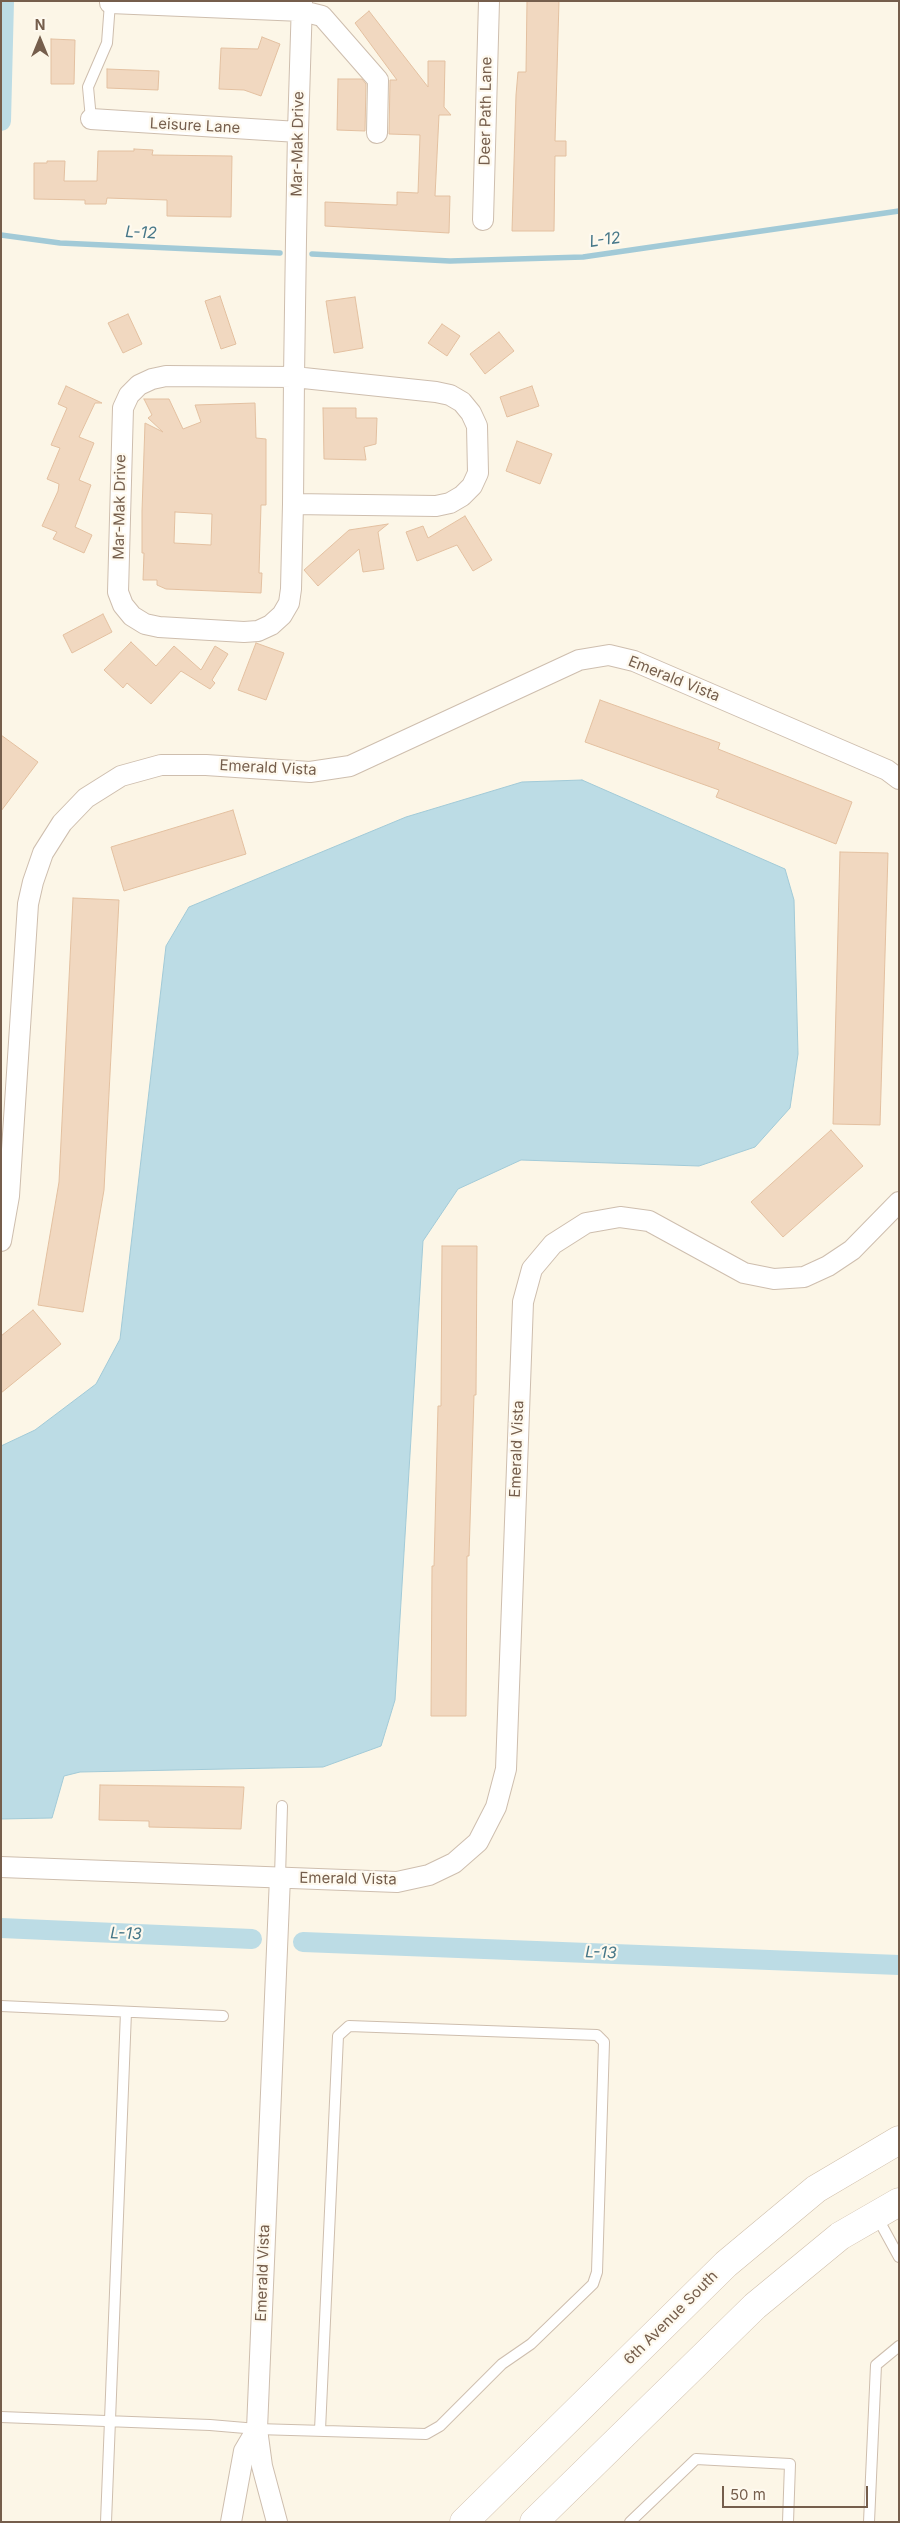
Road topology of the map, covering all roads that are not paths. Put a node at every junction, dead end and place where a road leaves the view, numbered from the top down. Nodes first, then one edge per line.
1 (489, 1) edge
2 (110, 4) joint
3 (302, 6) edge
4 (91, 120) joint
5 (298, 132) junction
6 (377, 133) dead end
7 (483, 220) dead end
8 (294, 377) junction
9 (293, 504) junction
10 (899, 780) edge
11 (6, 1150) edge
12 (899, 1202) edge
13 (1, 1241) edge
14 (282, 1806) dead end
15 (1, 1867) edge
16 (280, 1877) junction
17 (1, 2006) edge
18 (126, 2012) junction
19 (224, 2016) dead end
20 (899, 2140) edge
21 (887, 2208) edge
22 (899, 2256) edge
23 (899, 2346) edge
24 (1, 2417) edge
25 (110, 2421) junction
26 (257, 2429) junction
27 (320, 2430) junction
28 (106, 2522) edge
29 (231, 2522) edge
30 (277, 2522) edge
31 (464, 2522) edge
32 (534, 2522) edge
33 (630, 2522) edge
34 (788, 2522) edge
35 (869, 2522) edge

1 - 7 street, Deer Path Lane
2 - 3 street
2 - 4 lane
3 - 5 street, Mar-Mak Drive
3 - 6 street
4 - 5 street, Leisure Lane
5 - 8 street, Mar-Mak Drive
8 - 9 street, Mar-Mak Drive
8 - 9 street
8 - 9 street, Mar-Mak Drive
10 - 11 street, Emerald Vista
11 - 13 street, Emerald Vista
12 - 16 street, Emerald Vista
14 - 16 lane
15 - 16 street, Emerald Vista
16 - 26 street, Emerald Vista
17 - 18 lane
18 - 19 lane
18 - 25 lane
20 - 31 street, 6th Avenue South
21 - 22 lane
21 - 32 street
23 - 35 lane
24 - 25 lane
25 - 26 lane
25 - 28 lane
26 - 27 lane
26 - 29 street, Emerald Vista
26 - 30 street, Emerald Vista
27 - 27 lane
33 - 34 lane

